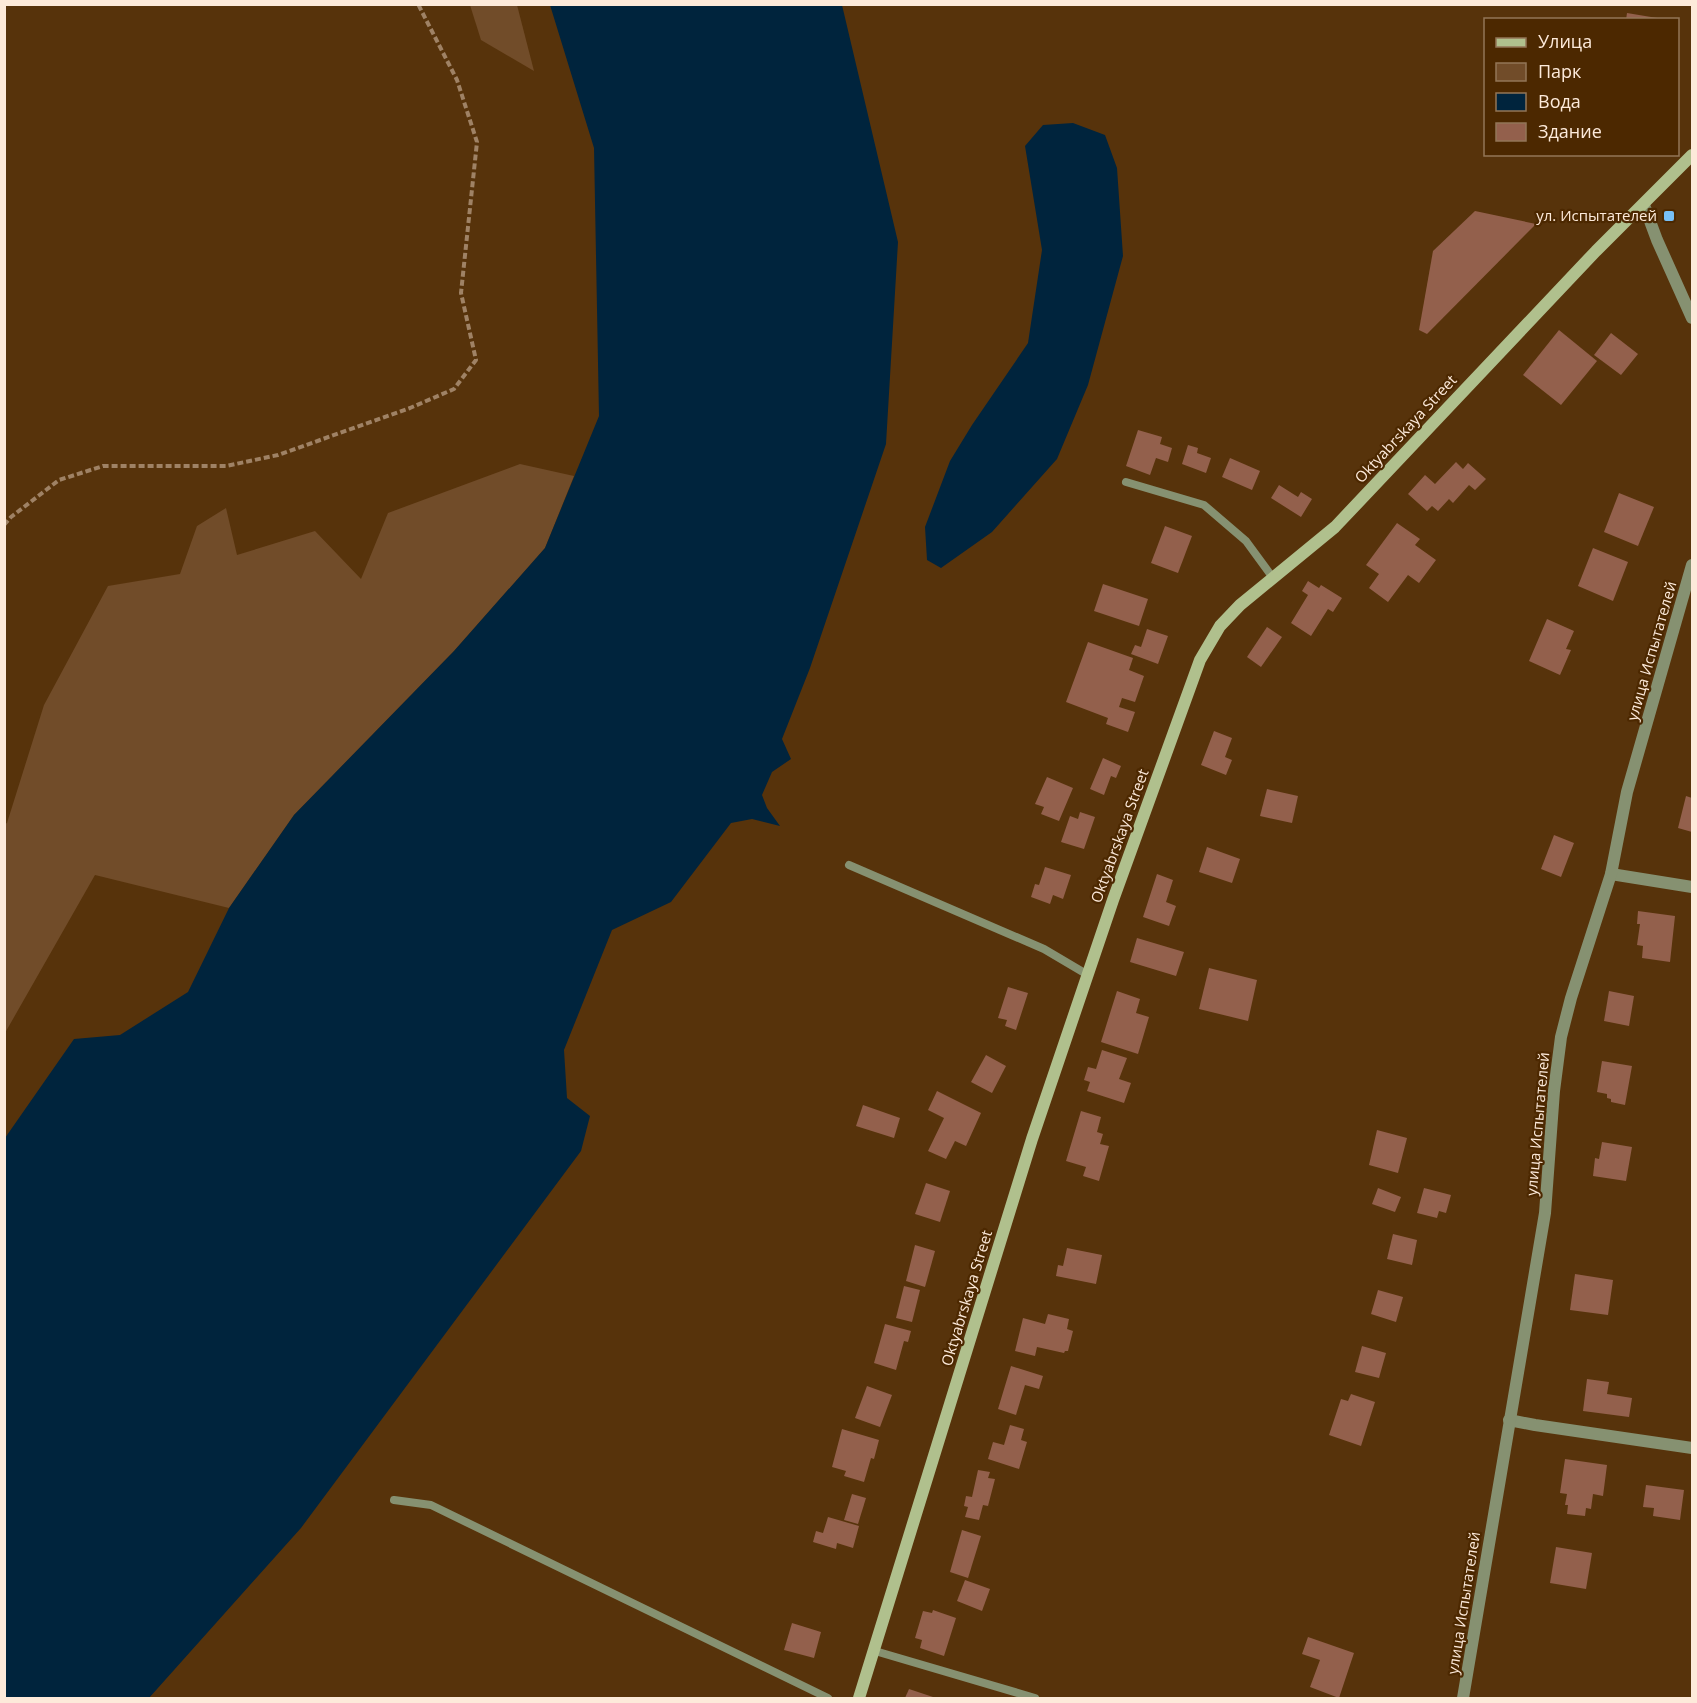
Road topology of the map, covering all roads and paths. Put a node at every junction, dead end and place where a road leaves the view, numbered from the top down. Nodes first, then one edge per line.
1 (418, 4) edge
2 (1692, 154) edge
3 (1644, 205) junction
4 (1692, 318) edge
5 (1126, 482) dead end
6 (4, 525) edge
7 (1692, 564) edge
8 (1273, 578) junction
9 (849, 866) dead end
10 (1611, 874) junction
11 (1692, 887) edge
12 (1088, 975) junction
13 (1509, 1419) junction
14 (1692, 1448) edge
15 (394, 1500) dead end
16 (875, 1651) junction
17 (828, 1698) edge
18 (859, 1698) edge
19 (1035, 1698) edge
20 (1463, 1698) edge

1 - 6 path
2 - 3 street, Oktyabrskaya Street
3 - 4 street
3 - 8 street, Oktyabrskaya Street
5 - 8 lane
7 - 10 street, улица Испытателей
8 - 12 street, Oktyabrskaya Street
9 - 12 lane
10 - 11 street
10 - 13 street, улица Испытателей
12 - 16 street, Oktyabrskaya Street
13 - 14 street
13 - 20 street, улица Испытателей
15 - 17 lane
16 - 18 street, Oktyabrskaya Street
16 - 19 lane

